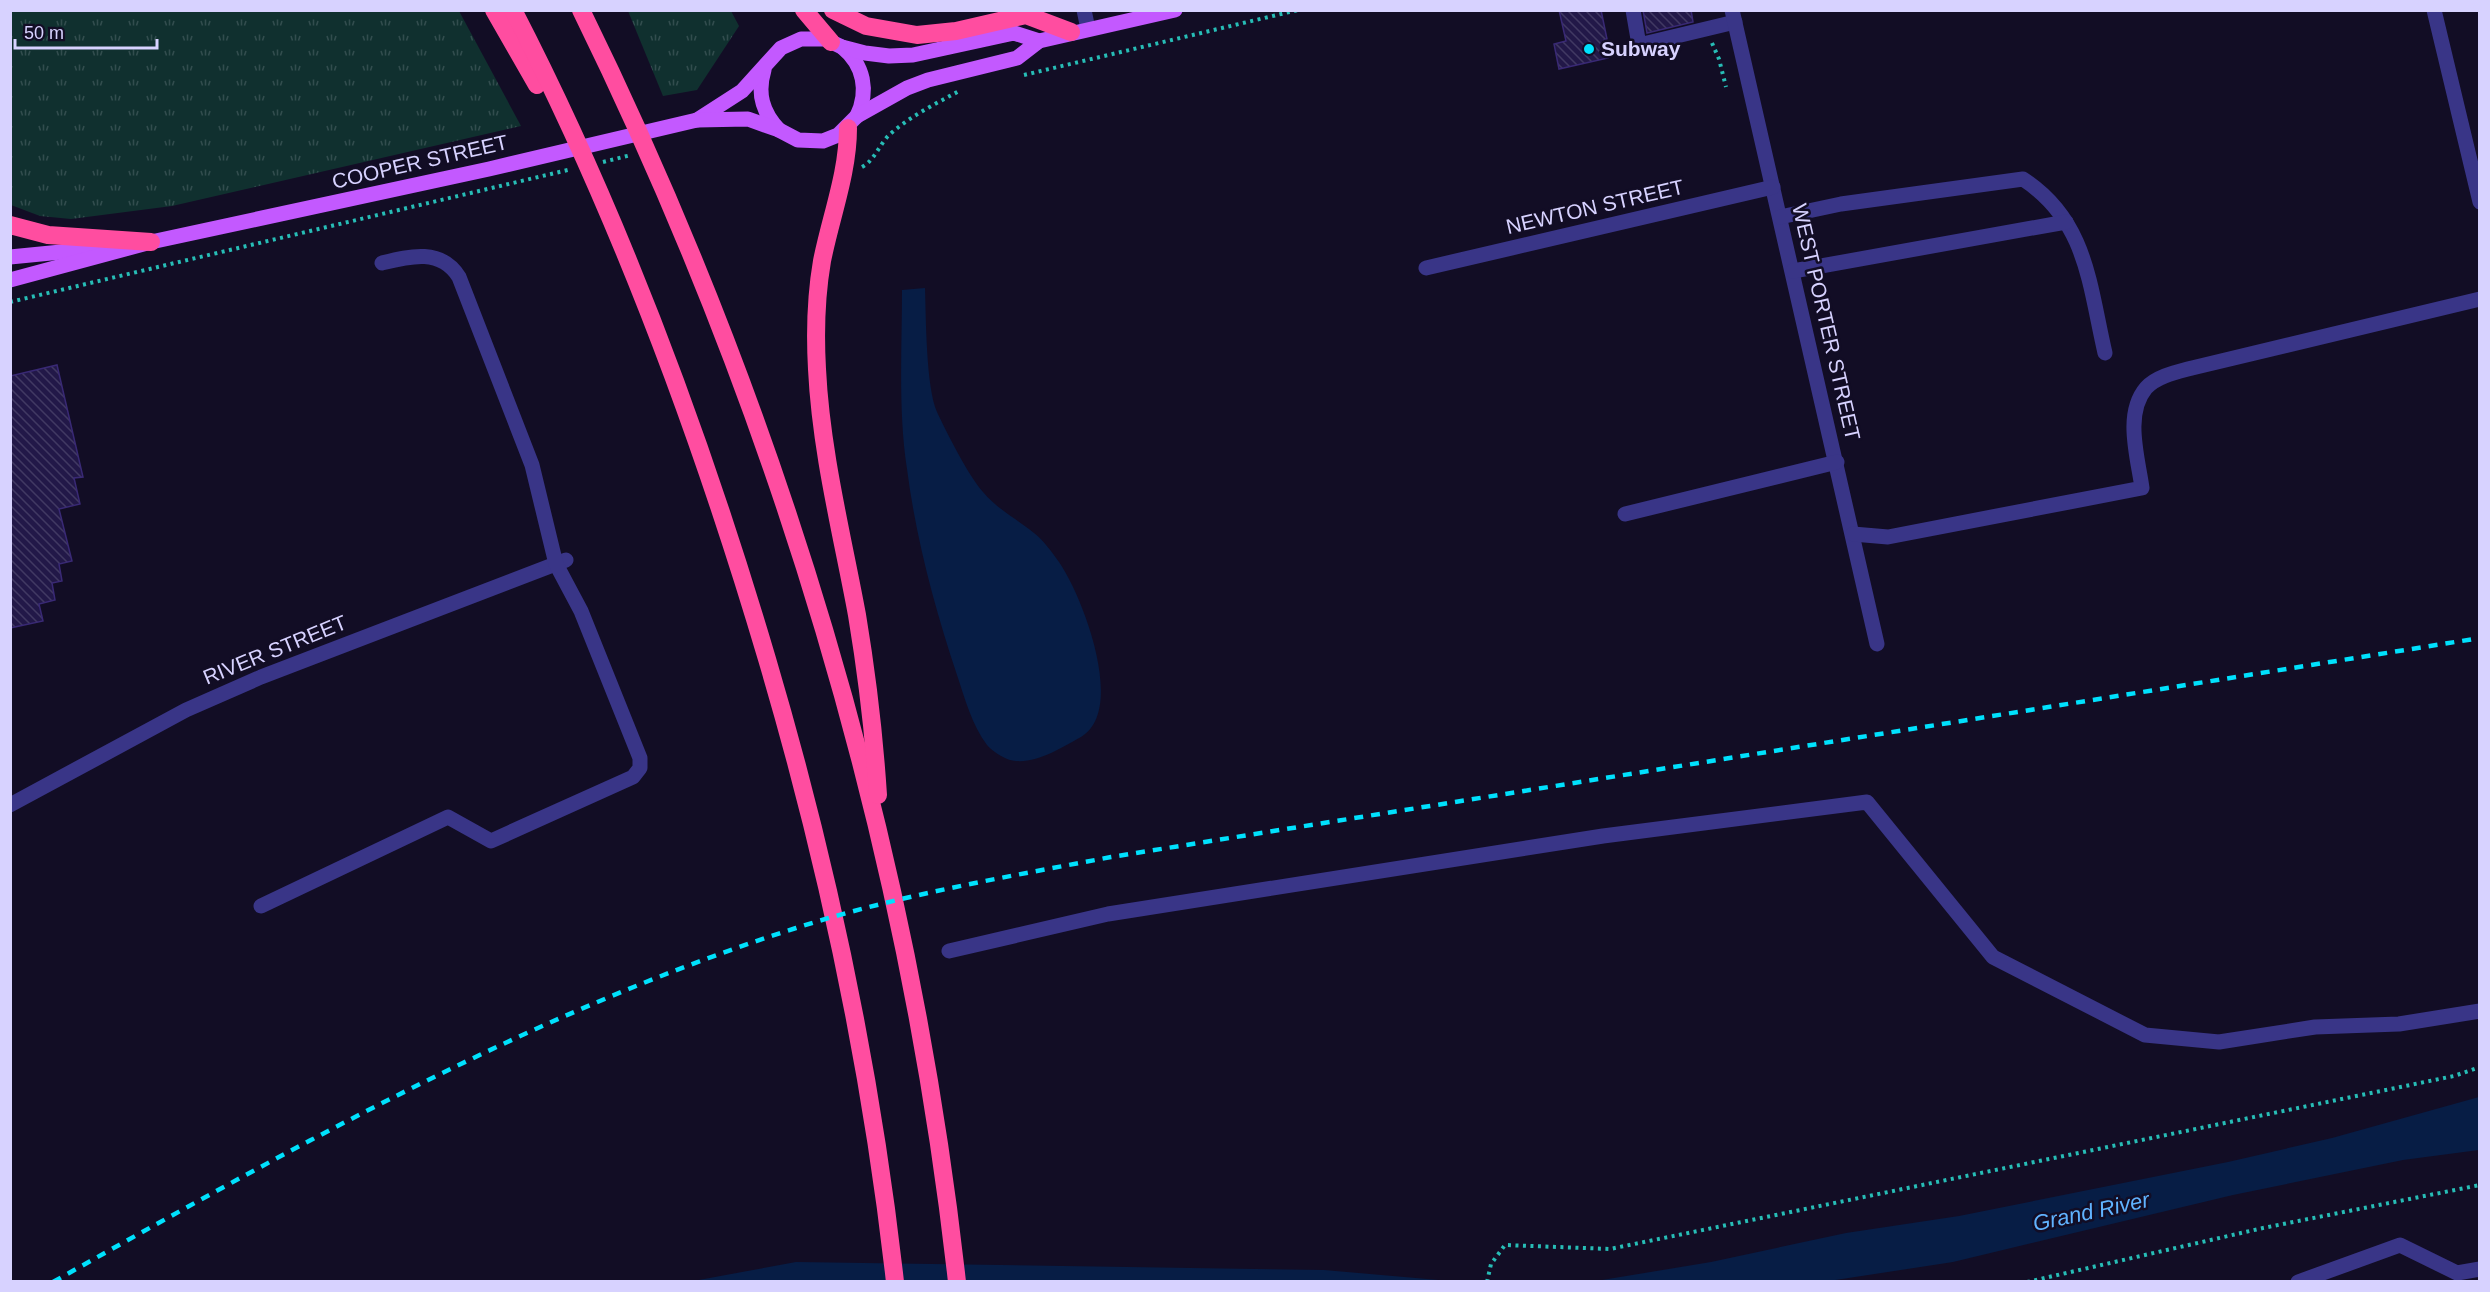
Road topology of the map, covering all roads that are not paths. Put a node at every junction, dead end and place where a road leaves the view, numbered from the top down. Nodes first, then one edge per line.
1 (494, 10) edge
2 (513, 10) edge
3 (581, 10) edge
4 (804, 10) edge
5 (833, 10) edge
6 (1084, 10) edge
7 (1174, 10) edge
8 (1633, 10) edge
9 (2434, 10) edge
10 (1733, 16) edge
11 (1079, 30) junction
12 (1040, 41) junction
13 (837, 44) junction
14 (765, 67) junction
15 (697, 120) junction
16 (853, 122) junction
17 (779, 130) junction
18 (591, 177) junction
19 (1773, 187) junction
20 (2480, 202) edge
21 (1780, 217) junction
22 (2066, 222) junction
23 (10, 225) edge
24 (151, 242) junction
25 (10, 257) edge
26 (382, 263) dead end
27 (1426, 268) dead end
28 (1793, 271) junction
29 (10, 280) edge
30 (2480, 299) edge
31 (2105, 352) dead end
32 (1837, 462) junction
33 (1625, 514) dead end
34 (1853, 534) junction
35 (561, 562) junction
36 (1877, 644) dead end
37 (10, 805) edge
38 (877, 824) junction
39 (261, 906) dead end
40 (950, 951) dead end
41 (2480, 1011) edge
42 (2480, 1269) edge
43 (895, 1281) edge
44 (957, 1281) edge
45 (2298, 1281) edge

1 - 18 highway
2 - 18 highway
3 - 38 highway
4 - 13 highway
5 - 11 highway
6 - 11 street
7 - 11 main road, COOPER STREET
8 - 10 street
9 - 20 street
10 - 19 street, WEST PORTER STREET
11 - 12 main road, COOPER STREET
12 - 13 main road, COOPER STREET
12 - 16 main road, COOPER STREET
13 - 14 main road, COOPER STREET
13 - 16 main road
14 - 15 main road, COOPER STREET
14 - 17 main road
15 - 17 main road, COOPER STREET
15 - 24 main road, COOPER STREET
16 - 17 main road, COOPER STREET
16 - 38 highway
18 - 43 highway
19 - 21 street, WEST PORTER STREET
19 - 27 street, NEWTON STREET
21 - 22 street
21 - 28 street, WEST PORTER STREET
22 - 28 street
22 - 31 street
23 - 24 highway
24 - 25 main road, COOPER STREET
24 - 29 main road, COOPER STREET
26 - 35 street
28 - 32 street, WEST PORTER STREET
30 - 34 street
32 - 33 street
32 - 34 street, WEST PORTER STREET
34 - 36 street, WEST PORTER STREET
35 - 37 street, RIVER STREET
35 - 39 street
38 - 44 highway
40 - 41 street
42 - 45 street

